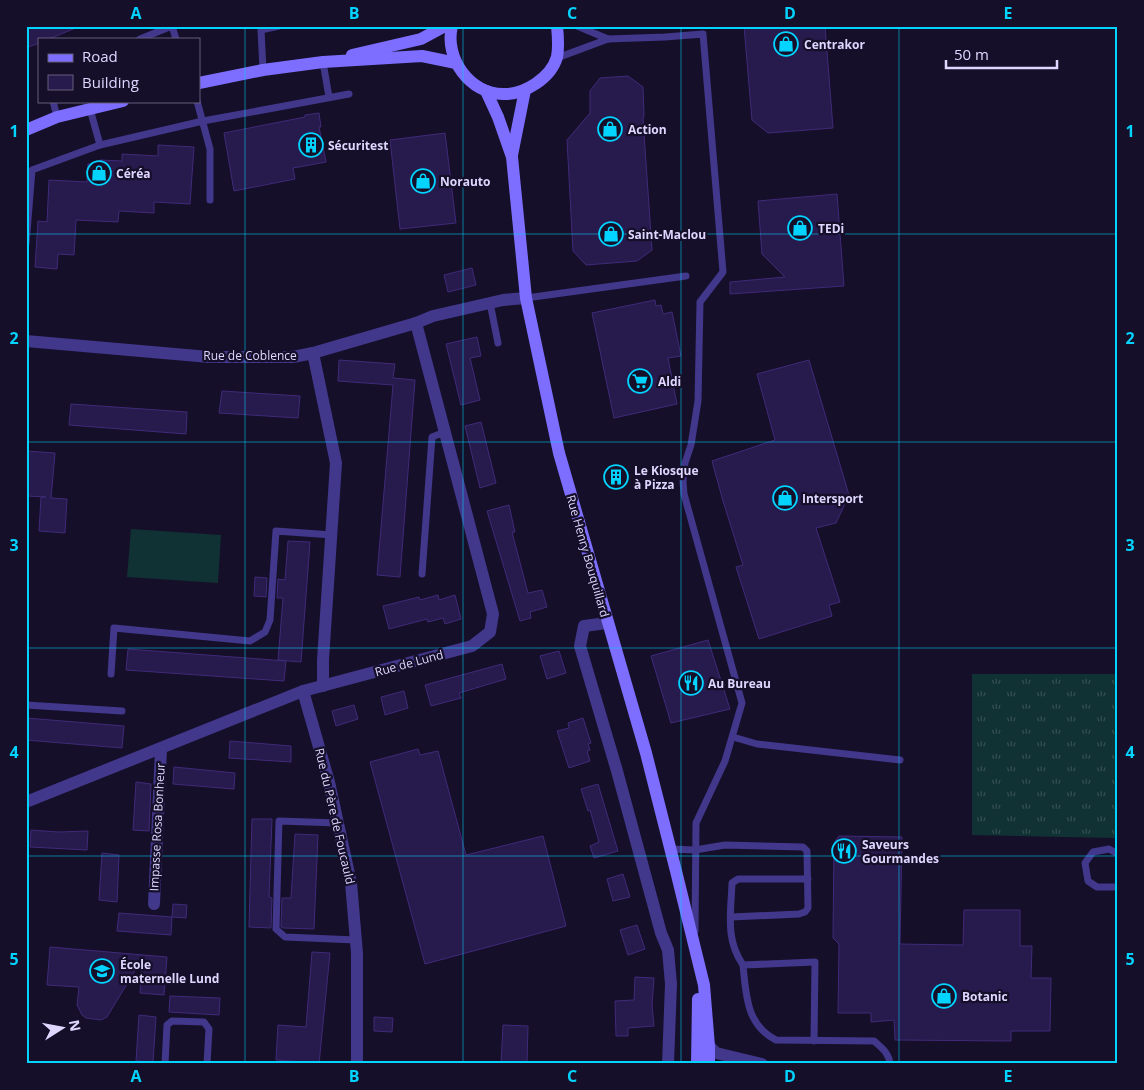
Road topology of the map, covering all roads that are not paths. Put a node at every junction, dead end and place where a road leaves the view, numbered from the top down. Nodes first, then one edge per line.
1 (279, 26) edge
2 (445, 26) edge
3 (452, 26) edge
4 (557, 26) edge
5 (577, 26) edge
6 (142, 38) edge
7 (176, 38) edge
8 (608, 38) junction
9 (557, 58) junction
10 (323, 62) junction
11 (456, 63) junction
12 (263, 70) junction
13 (200, 83) edge
14 (525, 90) junction
15 (486, 91) junction
16 (349, 94) dead end
17 (329, 97) junction
18 (53, 102) edge
19 (119, 102) edge
20 (197, 102) edge
21 (90, 109) junction
22 (57, 117) junction
23 (203, 121) junction
24 (26, 130) edge
25 (100, 145) junction
26 (512, 157) junction
27 (210, 200) dead end
28 (26, 244) edge
29 (686, 276) dead end
30 (526, 298) junction
31 (490, 302) junction
32 (416, 323) junction
33 (26, 341) edge
34 (498, 343) dead end
35 (313, 353) junction
36 (445, 432) junction
37 (332, 535) junction
38 (422, 574) dead end
39 (607, 623) junction
40 (111, 674) dead end
41 (323, 686) junction
42 (304, 691) junction
43 (26, 705) edge
44 (122, 711) dead end
45 (732, 737) junction
46 (161, 750) junction
47 (900, 760) dead end
48 (26, 803) edge
49 (338, 823) junction
50 (671, 849) junction
51 (695, 850) junction
52 (1118, 854) edge
53 (808, 879) junction
54 (1118, 887) edge
55 (154, 904) dead end
56 (731, 918) junction
57 (356, 940) junction
58 (695, 949) junction
59 (743, 965) junction
60 (698, 984) junction
61 (814, 1041) junction
62 (709, 1046) junction
63 (165, 1064) edge
64 (207, 1064) edge
65 (357, 1064) edge
66 (668, 1064) edge
67 (697, 1064) edge
68 (708, 1064) edge
69 (762, 1064) edge
70 (890, 1064) edge

1 - 12 lane
2 - 10 main road
3 - 11 main road
4 - 9 main road
5 - 8 lane
6 - 7 lane
8 - 9 lane
8 - 45 lane
9 - 14 main road
10 - 11 main road
10 - 12 main road
10 - 17 lane
11 - 15 main road
12 - 13 main road
14 - 15 main road
14 - 26 main road, Rue Henry Bouquillard
15 - 26 main road, Rue Henry Bouquillard
16 - 17 lane
17 - 23 lane
18 - 22 lane
19 - 21 main road
20 - 23 lane
21 - 22 main road
21 - 25 lane
22 - 24 main road
23 - 25 lane
23 - 27 lane
25 - 28 lane
26 - 30 main road, Rue Henry Bouquillard
29 - 30 lane
30 - 31 street, Rue de Coblence
30 - 39 main road, Rue Henry Bouquillard
31 - 32 street, Rue de Coblence
31 - 34 lane
32 - 35 street, Rue de Coblence
32 - 36 street, Rue de Lund
33 - 35 street, Rue de Coblence
35 - 37 street
36 - 38 lane
36 - 41 street, Rue de Lund
37 - 40 lane
37 - 41 street
39 - 50 main road, Rue Henry Bouquillard
39 - 66 street
41 - 42 street, Rue de Lund
42 - 46 street, Rue de Lund
42 - 49 street, Rue du Père de Foucauld
43 - 44 lane
45 - 47 lane
45 - 51 lane
46 - 48 street, Rue de Lund
46 - 55 street, Impasse Rosa Bonheur
49 - 57 street, Rue du Père de Foucauld
49 - 57 lane
50 - 51 lane
50 - 58 main road, Rue Henry Bouquillard
51 - 53 lane
51 - 58 lane
52 - 54 lane
53 - 56 lane
53 - 56 lane
56 - 59 lane
57 - 65 street, Rue du Père de Foucauld
58 - 60 main road, Rue Henry Bouquillard
58 - 62 main road, Rue Henry Bouquillard
59 - 61 lane
59 - 61 lane
60 - 67 main road, Rue Henry Bouquillard
60 - 68 main road, Rue Henry Bouquillard
61 - 70 lane
62 - 68 main road, Rue Henry Bouquillard
62 - 69 street
63 - 64 lane

